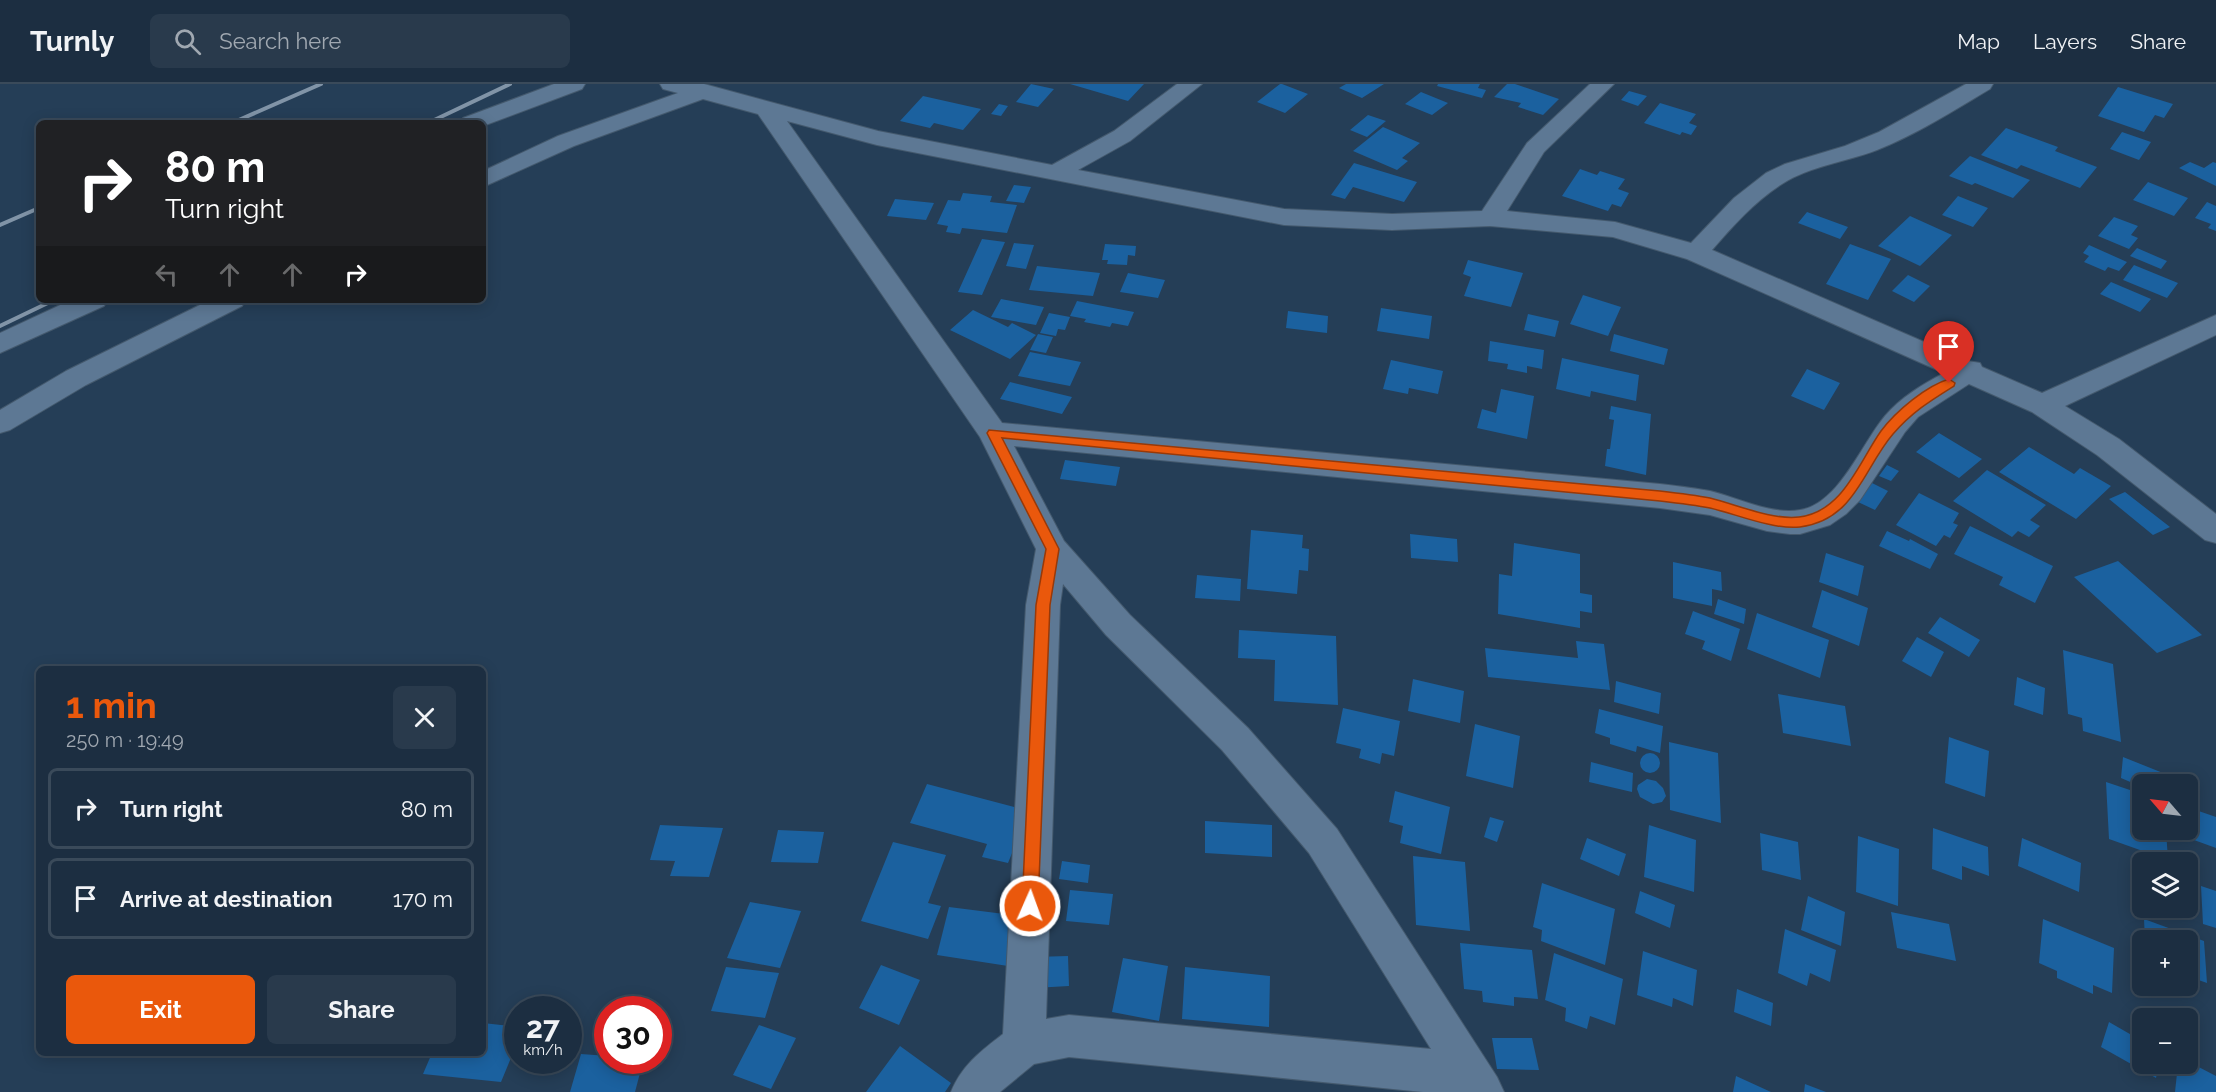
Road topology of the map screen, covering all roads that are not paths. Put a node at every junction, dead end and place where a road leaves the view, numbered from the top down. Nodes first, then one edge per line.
1 (574, 84) edge
2 (671, 84) edge
3 (1191, 84) edge
4 (1603, 84) edge
5 (1982, 84) edge
6 (710, 88) edge
7 (767, 110) junction
8 (479, 120) edge
9 (1056, 172) junction
10 (486, 179) edge
11 (1490, 218) junction
12 (1696, 254) junction
13 (88, 303) edge
14 (226, 303) edge
15 (2216, 324) edge
16 (0, 344) edge
17 (1970, 370) junction
18 (2042, 405) junction
19 (0, 423) edge
20 (993, 433) junction
21 (2216, 531) edge
22 (1052, 549) junction
23 (1024, 1045) junction
24 (1476, 1084) edge
25 (973, 1092) edge

1 - 8 street
2 - 6 street
3 - 9 street
4 - 11 street
5 - 12 street
6 - 7 street
6 - 10 street
7 - 9 street
7 - 20 street
9 - 11 street
11 - 12 street
12 - 17 street
13 - 16 street
14 - 19 street
15 - 18 street
17 - 18 street
17 - 20 street
18 - 21 street
20 - 22 street
22 - 23 street
22 - 24 street
23 - 24 street
23 - 25 street

